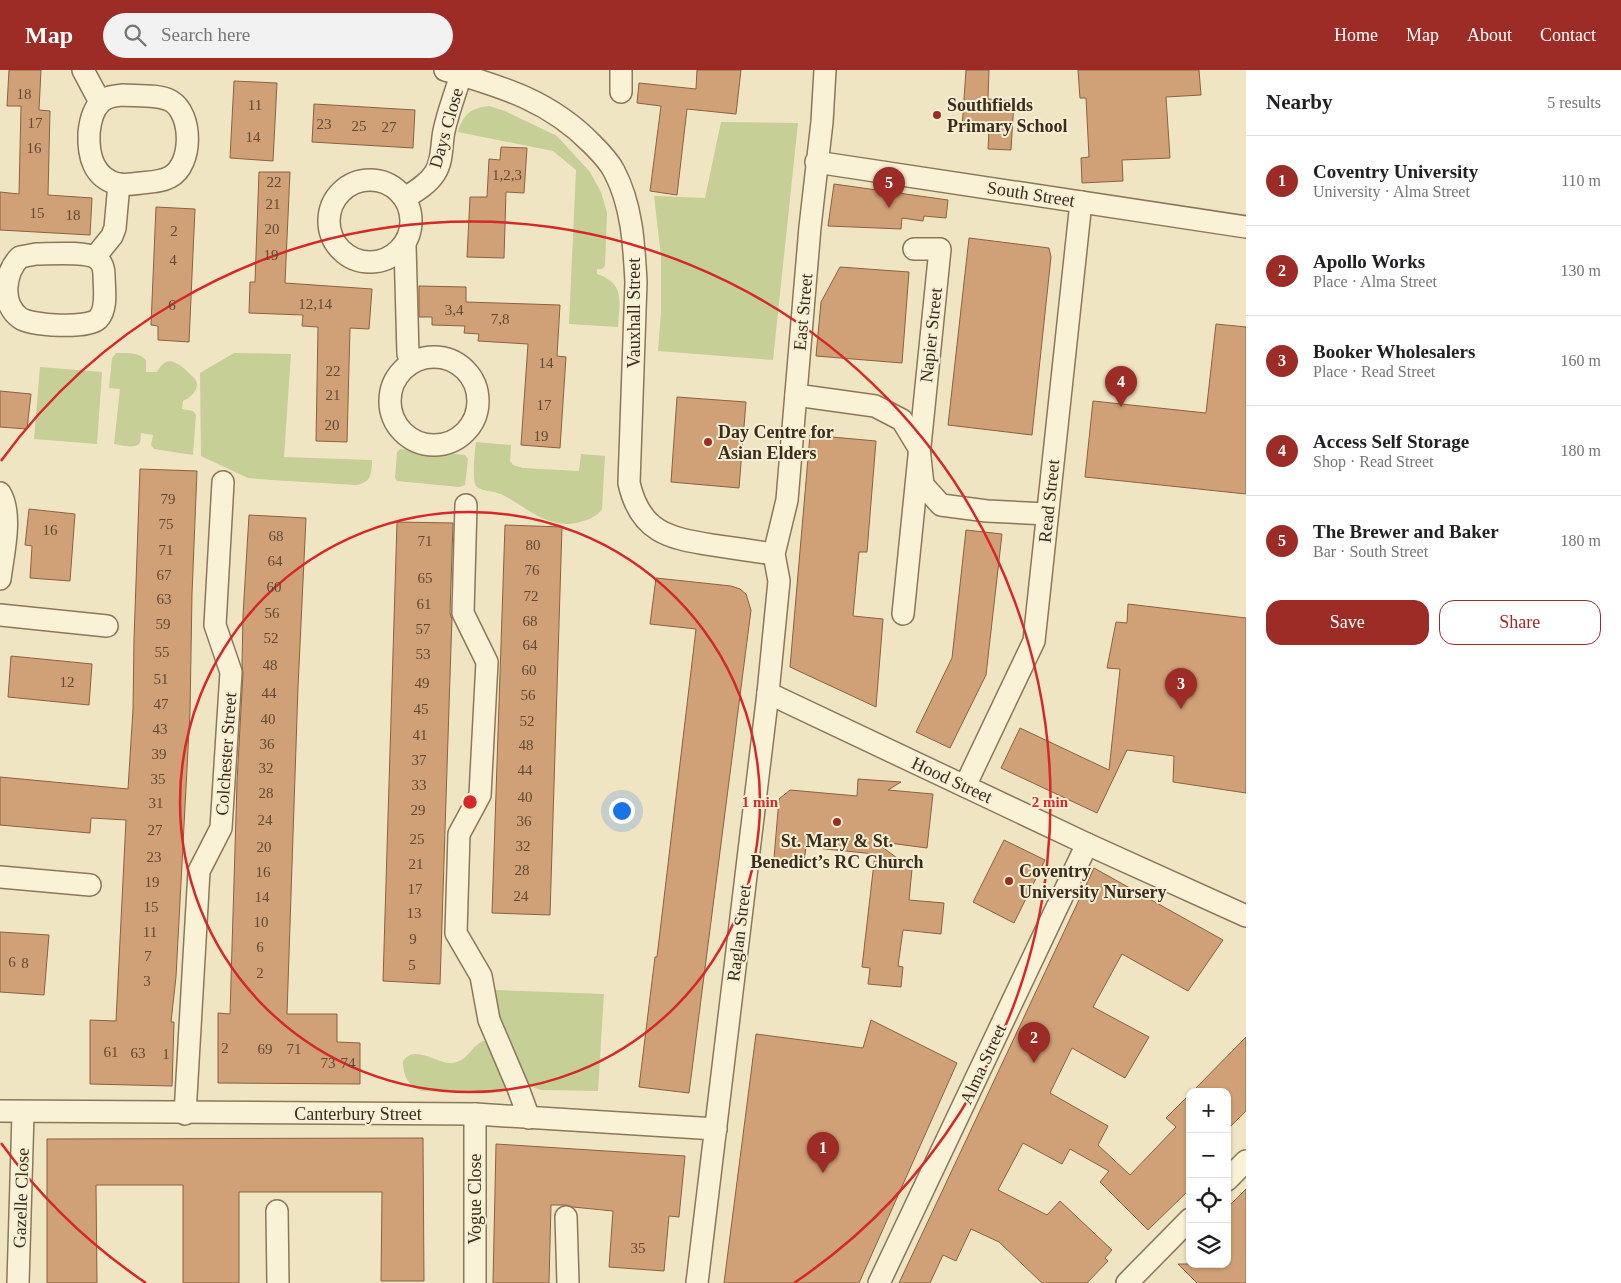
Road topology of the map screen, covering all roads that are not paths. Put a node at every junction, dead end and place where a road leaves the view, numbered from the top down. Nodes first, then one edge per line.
1 (83, 70) edge
2 (621, 70) edge
3 (825, 70) edge
4 (453, 73) edge
5 (621, 92) dead end
6 (100, 102) junction
7 (816, 162) junction
8 (119, 184) junction
9 (405, 198) junction
10 (1081, 202) junction
11 (1246, 227) edge
12 (404, 245) junction
13 (914, 249) dead end
14 (95, 257) junction
15 (410, 358) junction
16 (796, 395) junction
17 (919, 448) junction
18 (223, 482) dead end
19 (0, 493) edge
20 (466, 505) dead end
21 (1047, 514) junction
22 (774, 554) junction
23 (0, 579) edge
24 (903, 614) dead end
25 (0, 615) edge
26 (107, 626) dead end
27 (768, 693) junction
28 (966, 786) junction
29 (1088, 844) junction
30 (0, 877) edge
31 (90, 885) dead end
32 (1246, 916) edge
33 (0, 1112) edge
34 (23, 1112) junction
35 (185, 1114) junction
36 (475, 1114) junction
37 (529, 1118) junction
38 (716, 1129) junction
39 (1246, 1161) edge
40 (1229, 1178) edge
41 (277, 1210) dead end
42 (566, 1217) dead end
43 (1186, 1222) edge
44 (18, 1283) edge
45 (278, 1283) edge
46 (475, 1283) edge
47 (568, 1283) edge
48 (697, 1283) edge
49 (879, 1283) edge
50 (1126, 1283) edge

1 - 6 street
2 - 5 street
3 - 7 street, East Street
4 - 9 street, Days Close
4 - 22 street, Vauxhall Street
6 - 8 street
6 - 8 street
7 - 10 street, South Street
7 - 16 street, East Street
8 - 14 street
9 - 12 street
9 - 12 street
10 - 11 street, South Street
10 - 21 street, Read Street
12 - 15 street
13 - 17 street, Napier Street
14 - 14 street
15 - 15 street
16 - 17 street, Napier Street
16 - 22 street, East Street
17 - 21 street, Napier Street
17 - 24 street, Napier Street
18 - 35 street, Colchester Street
19 - 23 street
20 - 37 street
21 - 28 street, Read Street
22 - 27 street, Raglan Street
25 - 26 street
27 - 28 street, Hood Street
27 - 38 street, Raglan Street
28 - 29 street, Hood Street
29 - 32 street, Hood Street
29 - 49 street, Alma Street
30 - 31 street
33 - 34 street, Canterbury Street
34 - 35 street, Canterbury Street
34 - 44 street, Gazelle Close
35 - 36 street, Canterbury Street
36 - 37 street, Canterbury Street
36 - 46 street, Vogue Close
37 - 38 street, Canterbury Street
38 - 48 street, Raglan Street
39 - 40 street
41 - 45 street
42 - 47 street
43 - 50 street

